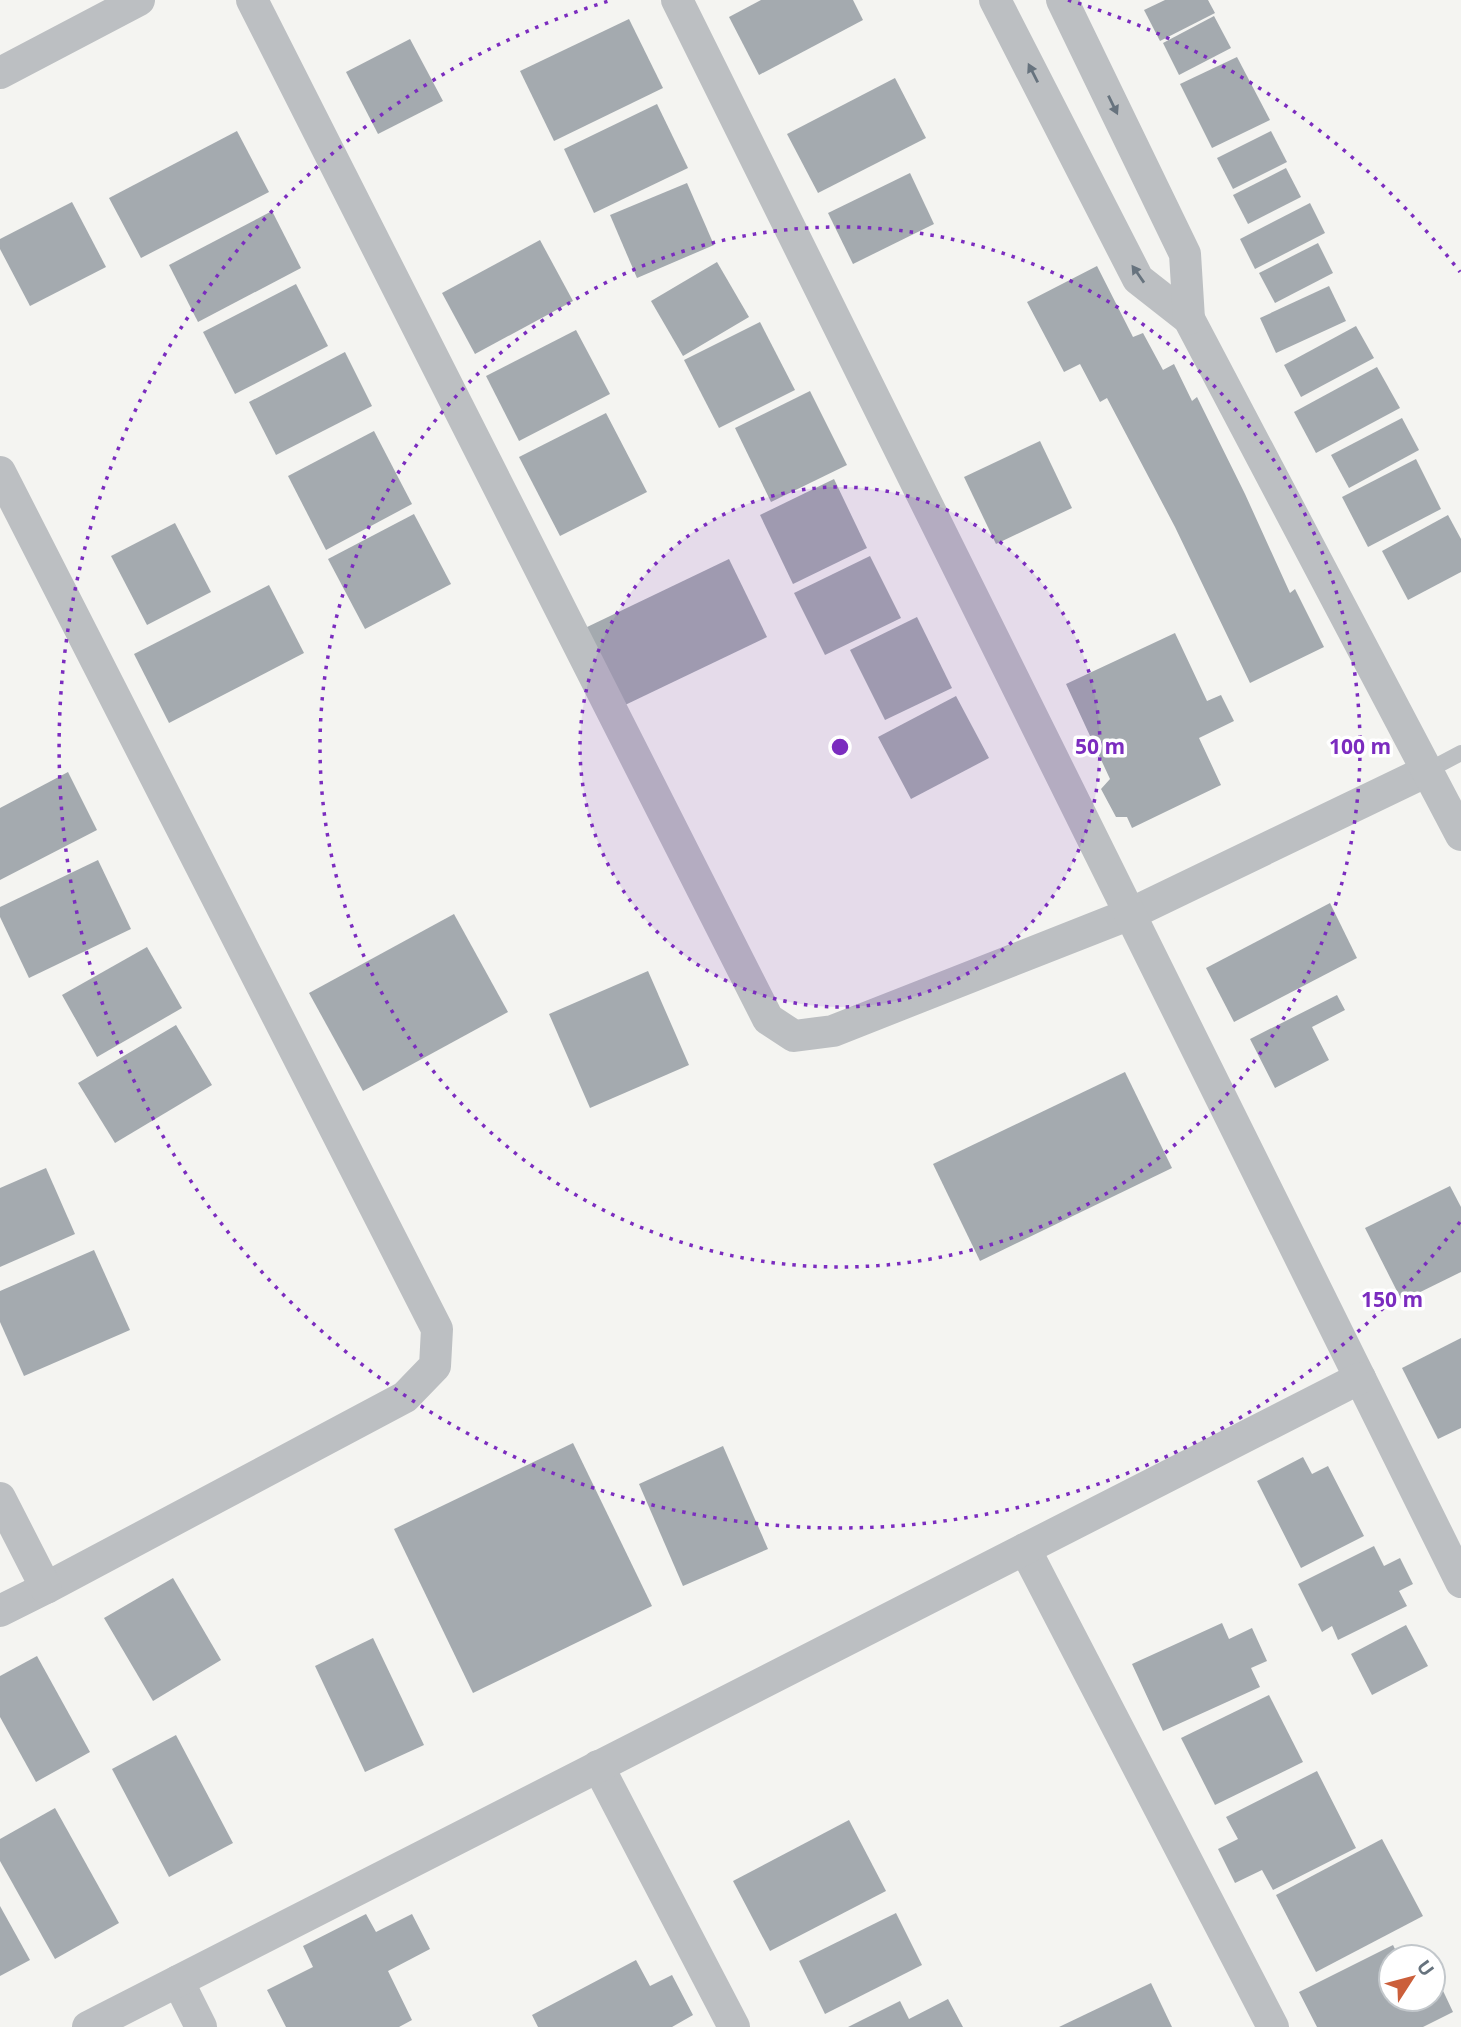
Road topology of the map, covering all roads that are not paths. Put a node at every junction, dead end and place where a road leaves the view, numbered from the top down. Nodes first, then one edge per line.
1 (139, 0) edge
2 (252, 0) edge
3 (677, 0) edge
4 (995, 0) edge
5 (1062, 0) edge
6 (0, 73) edge
7 (1189, 319) junction
8 (0, 472) edge
9 (1461, 754) edge
10 (1427, 771) junction
11 (1461, 835) edge
12 (1130, 914) junction
13 (1360, 1378) junction
14 (0, 1498) edge
15 (1025, 1549) junction
16 (1461, 1582) edge
17 (46, 1588) junction
18 (0, 1611) edge
19 (598, 1766) junction
20 (178, 1981) junction
21 (88, 2027) edge
22 (201, 2027) edge
23 (734, 2027) edge
24 (1273, 2027) edge

1 - 6 street
2 - 12 street
3 - 12 street
7 -> 4 street
5 -> 7 street
7 - 10 street
8 - 17 street
9 - 10 lane
10 - 11 street
10 - 12 street
12 - 13 street
13 - 15 street
13 - 16 street
14 - 17 street
15 - 19 street
15 - 24 street
17 - 18 street
19 - 20 street
19 - 23 street
20 - 21 street
20 - 22 street

